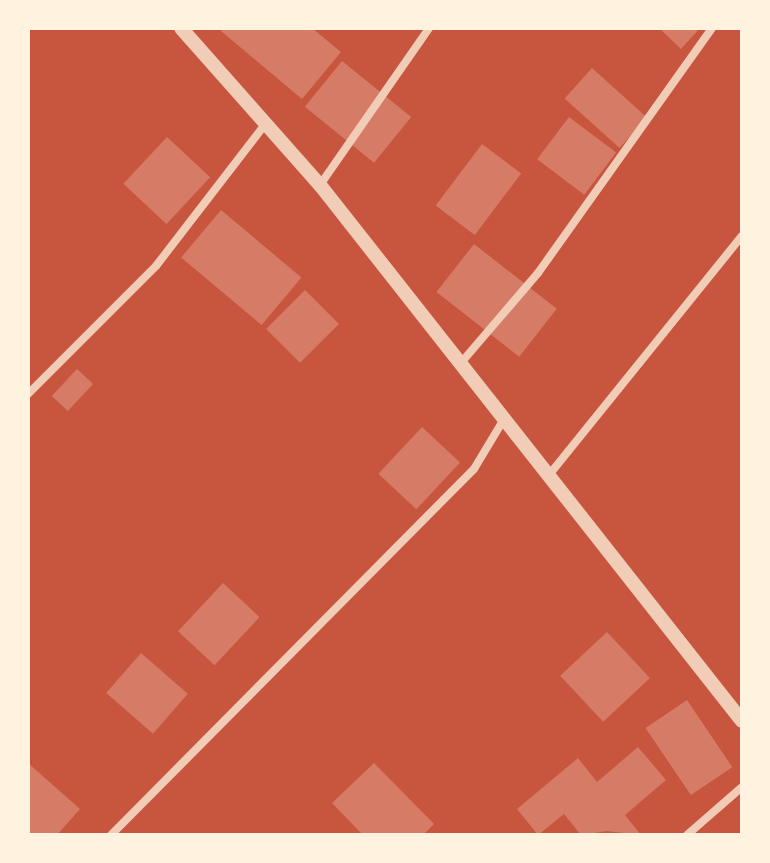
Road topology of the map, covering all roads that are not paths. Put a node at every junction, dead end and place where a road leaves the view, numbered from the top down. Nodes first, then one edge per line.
1 (181, 28) edge
2 (429, 28) edge
3 (712, 28) edge
4 (267, 122) junction
5 (320, 185) junction
6 (742, 236) edge
7 (460, 364) junction
8 (28, 394) edge
9 (504, 419) junction
10 (549, 475) junction
11 (742, 721) edge
12 (742, 787) edge
13 (111, 835) edge
14 (687, 835) edge

1 - 4 street
2 - 5 street
3 - 7 street
4 - 5 street
4 - 8 street
5 - 7 street
6 - 10 street
7 - 9 street
9 - 10 street
9 - 13 street
10 - 11 street
12 - 14 street

